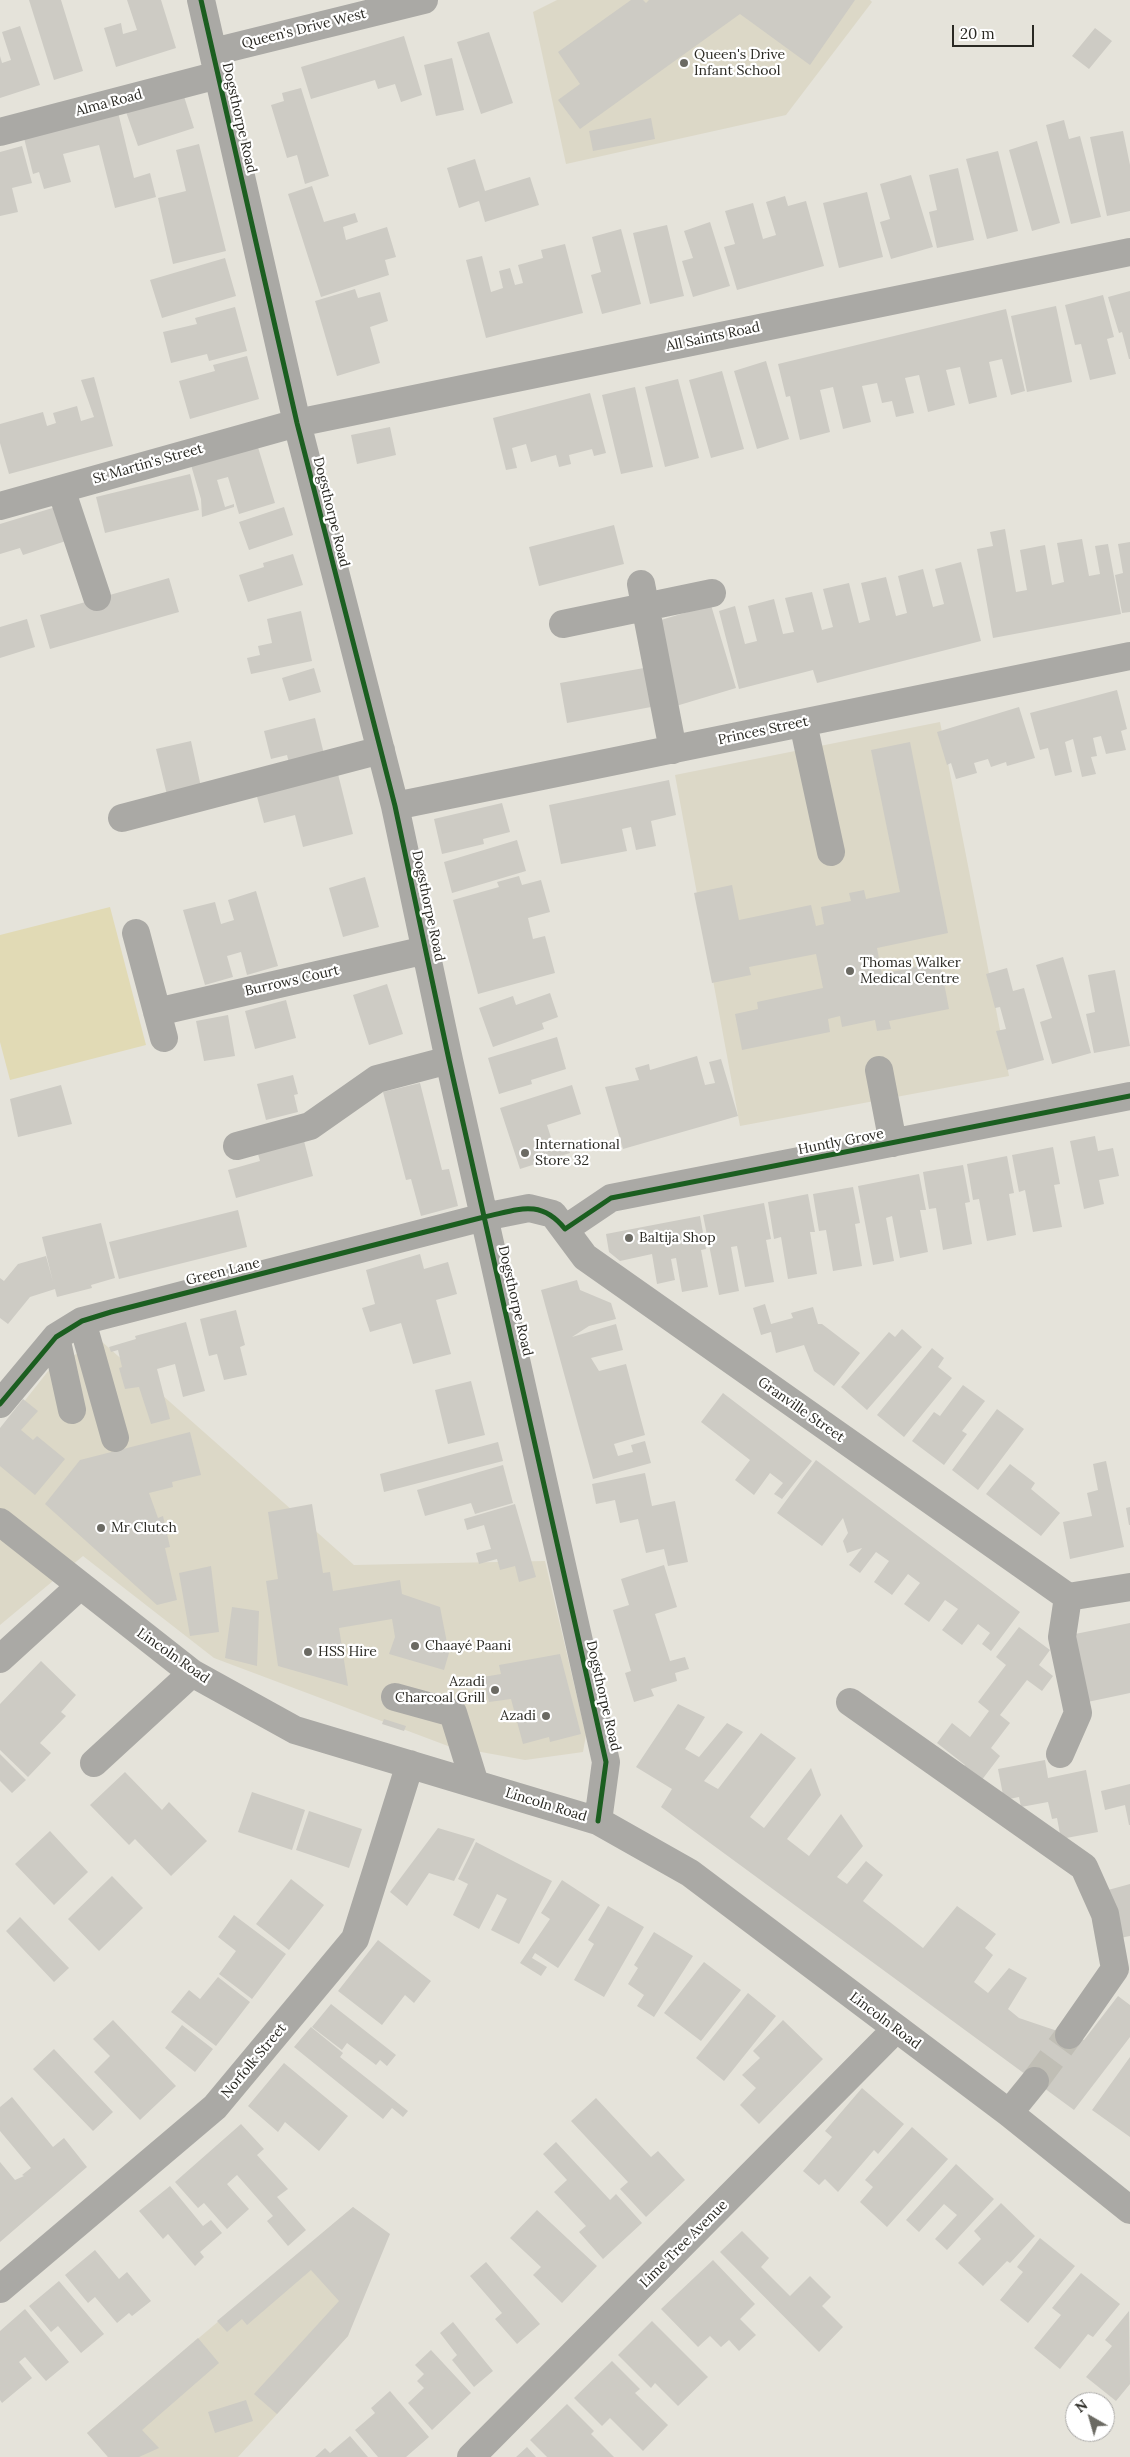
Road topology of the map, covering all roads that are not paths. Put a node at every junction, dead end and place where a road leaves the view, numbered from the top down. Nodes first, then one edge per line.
1 (201, 0) edge
2 (424, 0) edge
3 (215, 63) junction
4 (0, 132) edge
5 (1130, 252) edge
6 (297, 423) junction
7 (60, 489) junction
8 (0, 506) edge
9 (712, 593) dead end
10 (643, 596) junction
11 (97, 597) dead end
12 (563, 624) dead end
13 (1130, 656) edge
14 (803, 723) junction
15 (381, 750) junction
16 (673, 750) junction
17 (395, 806) junction
18 (122, 818) dead end
19 (831, 852) dead end
20 (136, 932) dead end
21 (426, 950) junction
22 (157, 1012) junction
23 (164, 1038) dead end
24 (449, 1060) junction
25 (879, 1070) dead end
26 (1130, 1096) edge
27 (893, 1143) junction
28 (237, 1146) dead end
29 (484, 1216) junction
30 (565, 1228) junction
31 (82, 1321) junction
32 (56, 1337) junction
33 (0, 1404) edge
34 (72, 1410) dead end
35 (114, 1438) dead end
36 (0, 1522) edge
37 (80, 1586) junction
38 (1130, 1587) edge
39 (1068, 1597) junction
40 (0, 1659) edge
41 (192, 1673) junction
42 (395, 1697) dead end
43 (850, 1702) dead end
44 (1060, 1754) dead end
45 (94, 1763) dead end
46 (410, 1764) junction
47 (475, 1784) junction
48 (598, 1820) junction
49 (896, 2029) junction
50 (1069, 2035) tunnel mouth
51 (1035, 2081) tunnel mouth
52 (1009, 2113) junction
53 (1130, 2210) edge
54 (0, 2289) edge
55 (471, 2457) edge

1 - 3 street, Dogsthorpe Road
2 - 3 street, Queen's Drive West
3 - 4 street, Alma Road
3 - 6 street, Dogsthorpe Road
5 - 6 street, All Saints Road
6 - 7 street, St Martin's Street
6 - 15 street, Dogsthorpe Road
7 - 8 street, St Martin's Street
7 - 11 street
9 - 10 street
10 - 12 street
10 - 16 street
13 - 14 street, Princes Street
14 - 16 street, Princes Street
14 - 19 street
15 - 17 street, Dogsthorpe Road
15 - 18 street
16 - 17 street, Princes Street
17 - 21 street, Dogsthorpe Road
20 - 22 street
21 - 22 street, Burrows Court
21 - 24 street, Dogsthorpe Road
22 - 23 street
24 - 28 street
24 - 29 street, Dogsthorpe Road
25 - 27 street
26 - 27 street, Huntly Grove
27 - 30 street, Huntly Grove
29 - 30 street, Granville Street
29 - 31 street, Green Lane
29 - 48 street, Dogsthorpe Road
30 - 39 street, Granville Street
31 - 32 street, Green Lane
31 - 35 street
32 - 33 street, Green Lane
32 - 34 street
36 - 37 street, Lincoln Road
37 - 40 street
37 - 41 street, Lincoln Road
38 - 39 street
39 - 44 street
41 - 45 street
41 - 46 street, Lincoln Road
42 - 47 street
43 - 50 street
46 - 47 street, Lincoln Road
46 - 54 street, Norfolk Street
47 - 48 street, Lincoln Road
48 - 49 street, Lincoln Road
49 - 52 street, Lincoln Road
49 - 55 street, Lime Tree Avenue
51 - 52 street
52 - 53 street, Lincoln Road

